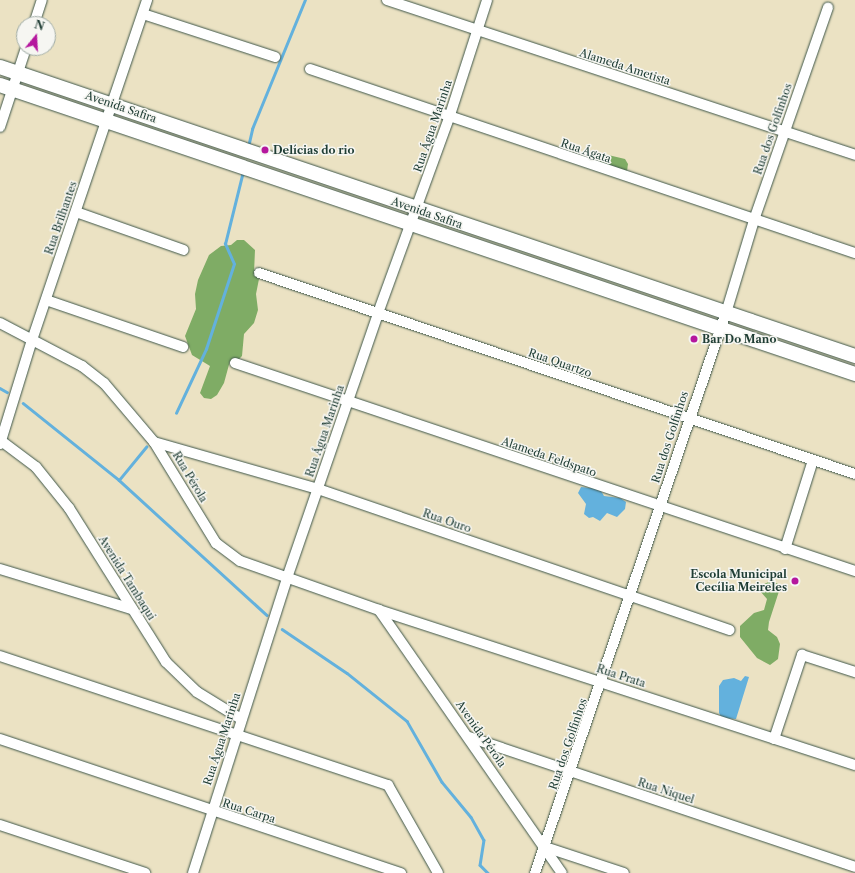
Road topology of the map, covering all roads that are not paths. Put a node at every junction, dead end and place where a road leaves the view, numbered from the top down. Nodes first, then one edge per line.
1 (42, 0) edge
2 (147, 0) edge
3 (387, 0) edge
4 (487, 0) edge
5 (828, 8) dead end
6 (143, 14) junction
7 (37, 16) edge
8 (478, 32) junction
9 (23, 56) edge
10 (275, 57) dead end
11 (0, 67) edge
12 (310, 70) dead end
13 (18, 72) junction
14 (6, 87) edge
15 (113, 104) junction
16 (449, 118) junction
17 (107, 121) junction
18 (0, 127) edge
19 (785, 132) junction
20 (855, 156) edge
21 (76, 212) junction
22 (415, 216) junction
23 (754, 220) junction
24 (184, 250) dead end
25 (855, 253) edge
26 (258, 273) dead end
27 (46, 300) junction
28 (378, 313) junction
29 (726, 313) junction
30 (0, 323) edge
31 (719, 329) junction
32 (32, 340) junction
33 (183, 347) dead end
34 (855, 356) edge
35 (235, 363) dead end
36 (855, 374) edge
37 (348, 401) junction
38 (688, 419) junction
39 (0, 441) edge
40 (154, 442) junction
41 (813, 460) junction
42 (855, 474) edge
43 (318, 490) junction
44 (659, 508) junction
45 (785, 549) junction
46 (0, 569) edge
47 (855, 571) edge
48 (287, 578) junction
49 (629, 596) junction
50 (132, 609) junction
51 (379, 610) junction
52 (730, 630) dead end
53 (0, 656) edge
54 (855, 672) edge
55 (601, 682) junction
56 (241, 719) junction
57 (236, 734) junction
58 (469, 737) junction
59 (0, 739) edge
60 (774, 739) junction
61 (855, 765) edge
62 (571, 772) junction
63 (212, 811) junction
64 (0, 825) edge
65 (545, 847) junction
66 (855, 866) edge
67 (145, 873) edge
68 (193, 873) edge
69 (401, 873) edge
70 (438, 873) edge
71 (535, 873) edge
72 (562, 873) edge
73 (624, 873) edge

1 - 7 street
2 - 6 street, Rua Brilhantes
3 - 8 street, Alameda Ametista
4 - 8 street, Rua Água Marinha
5 - 19 street, Rua dos Golfinhos
6 - 10 street
6 - 15 street, Rua Brilhantes
8 - 16 street, Rua Água Marinha
8 - 19 street, Alameda Ametista
9 - 13 street
11 - 13 street, Avenida Safira
12 - 16 street, Rua Ágata
13 - 14 street
13 - 15 street, Avenida Safira
14 - 17 street, Avenida Safira
14 - 18 street
15 - 17 street, Rua Brilhantes
15 - 22 street, Avenida Safira
16 - 22 street, Rua Água Marinha
16 - 23 street, Rua Ágata
17 - 21 street, Rua Brilhantes
17 - 22 street, Avenida Safira
19 - 20 street, Alameda Ametista
19 - 23 street, Rua dos Golfinhos
21 - 24 street
21 - 27 street, Rua Brilhantes
22 - 28 street, Rua Água Marinha
22 - 29 street, Avenida Safira
22 - 31 street, Avenida Safira
23 - 25 street, Rua Ágata
23 - 29 street, Rua dos Golfinhos
26 - 28 street, Rua Quartzo
27 - 32 street, Rua Brilhantes
27 - 33 street
28 - 37 street, Rua Água Marinha
28 - 38 street, Rua Quartzo
29 - 31 street, Rua dos Golfinhos
29 - 34 street, Avenida Safira
30 - 32 street, Rua Pérola
31 - 36 street, Avenida Safira
31 - 38 street, Rua dos Golfinhos
32 - 39 street, Rua Brilhantes
32 - 40 street, Rua Pérola
35 - 37 street, Alameda Feldspato
37 - 43 street, Rua Água Marinha
37 - 44 street, Alameda Feldspato
38 - 41 street, Rua Quartzo
38 - 44 street, Rua dos Golfinhos
39 - 50 street, Avenida Tambaqui
40 - 43 street, Rua Ouro
40 - 48 street, Rua Pérola
41 - 42 street, Rua Quartzo
41 - 45 street
43 - 48 street, Rua Água Marinha
43 - 49 street, Rua Ouro
44 - 45 street, Alameda Feldspato
44 - 49 street, Rua dos Golfinhos
45 - 47 street, Alameda Feldspato
46 - 50 street
48 - 51 street, Rua Pérola
48 - 56 street, Rua Água Marinha
49 - 52 street, Rua Ouro
49 - 55 street, Rua dos Golfinhos
50 - 56 street, Avenida Tambaqui
51 - 55 street, Rua Prata
51 - 58 street, Avenida Pérola
53 - 57 street
54 - 60 street
55 - 60 street, Rua Prata
55 - 62 street, Rua dos Golfinhos
56 - 57 street, Rua Água Marinha
57 - 63 street, Rua Água Marinha
57 - 70 street
58 - 62 street, Rua Níquel
58 - 65 street, Avenida Pérola
59 - 63 street, Rua Carpa
60 - 61 street, Rua Prata
62 - 65 street, Rua dos Golfinhos
62 - 66 street, Rua Níquel
63 - 68 street, Rua Água Marinha
63 - 69 street, Rua Carpa
64 - 67 street
65 - 71 street, Rua dos Golfinhos
65 - 72 street, Avenida Pérola
65 - 73 street

